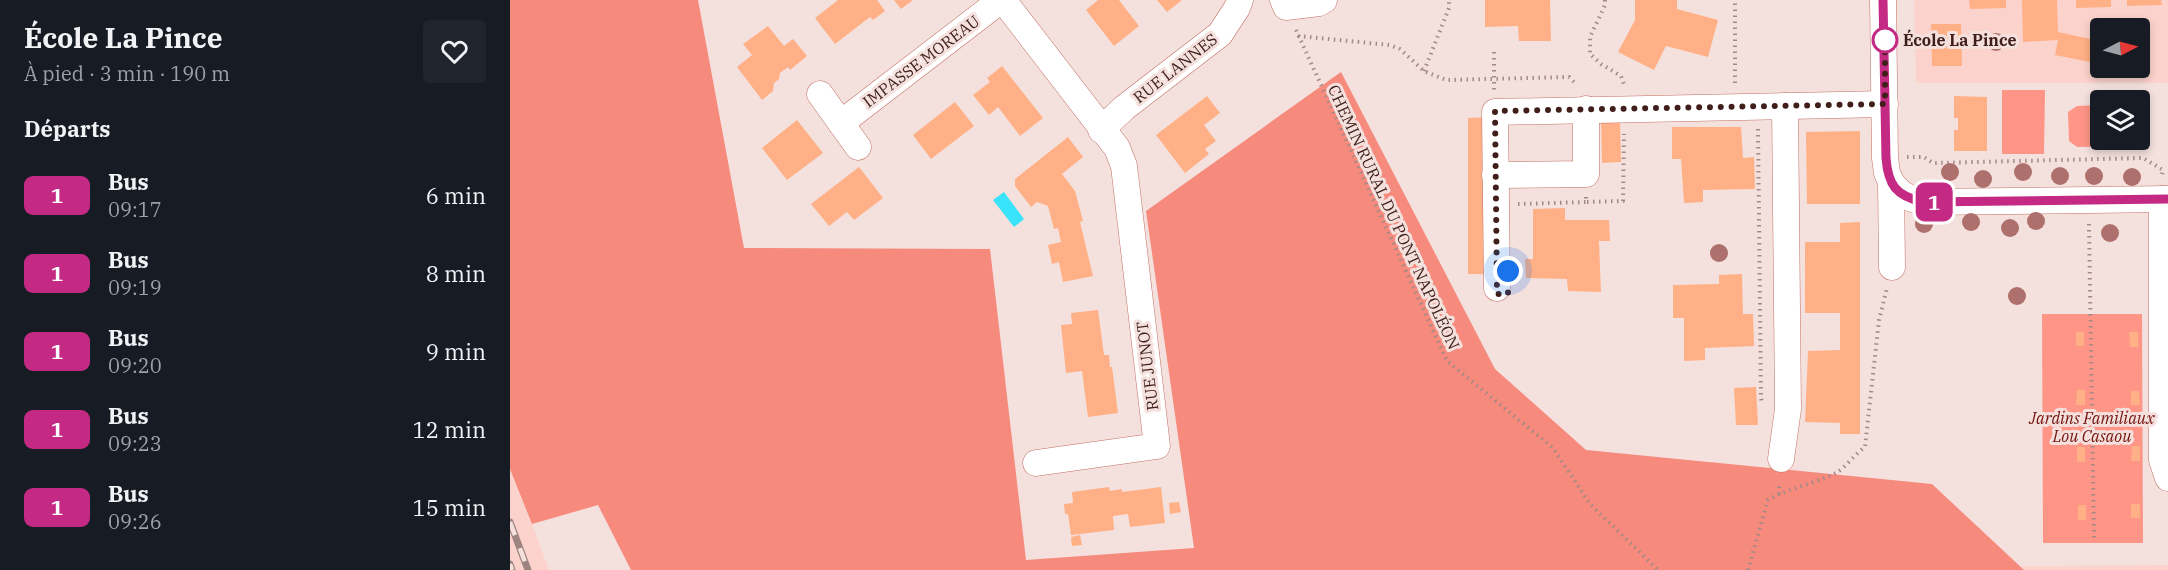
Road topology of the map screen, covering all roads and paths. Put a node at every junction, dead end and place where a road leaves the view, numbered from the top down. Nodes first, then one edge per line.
1 (1002, 0) edge
2 (1240, 0) edge
3 (1324, 0) edge
4 (1449, 0) edge
5 (1735, 0) edge
6 (1883, 0) edge
7 (1285, 3) edge
8 (1298, 36) junction
9 (1494, 52) dead end
10 (1424, 71) junction
11 (1494, 79) junction
12 (1735, 88) dead end
13 (1614, 89) dead end
14 (1636, 89) dead end
15 (820, 94) dead end
16 (1583, 99) junction
17 (1885, 104) junction
18 (1785, 106) junction
19 (1495, 111) junction
20 (1758, 120) dead end
21 (841, 123) junction
22 (1101, 130) junction
23 (858, 147) dead end
24 (1888, 170) junction
25 (1495, 175) junction
26 (2165, 199) edge
27 (2088, 200) junction
28 (1586, 202) dead end
29 (1507, 205) dead end
30 (1892, 267) joint
31 (1497, 288) dead end
32 (1764, 408) dead end
33 (1781, 459) dead end
34 (1036, 463) dead end
35 (2168, 478) edge
36 (2094, 538) dead end
37 (1658, 570) edge
38 (1748, 570) edge

1 - 21 street, IMPASSE MOREAU
1 - 22 street
2 - 22 street, RUE LANNES
3 - 7 street
4 - 10 path
5 - 12 path
6 - 17 street
7 - 8 path, CHEMIN RURAL DU PONT NAPOLÉON
8 - 10 path
8 - 37 path, CHEMIN RURAL DU PONT NAPOLÉON
9 - 11 path
10 - 11 path
11 - 16 path
11 - 19 path
13 - 14 path
15 - 21 street
16 - 18 street
16 - 19 street
16 - 25 street
17 - 18 street
17 - 24 street
18 - 33 street
19 - 25 street
20 - 32 path
21 - 23 street
22 - 34 street, RUE JUNOT
24 - 26 path
24 - 27 street
24 - 30 street
25 - 31 street
26 - 27 street
26 - 35 street
27 - 36 path
28 - 29 path
30 - 38 path

